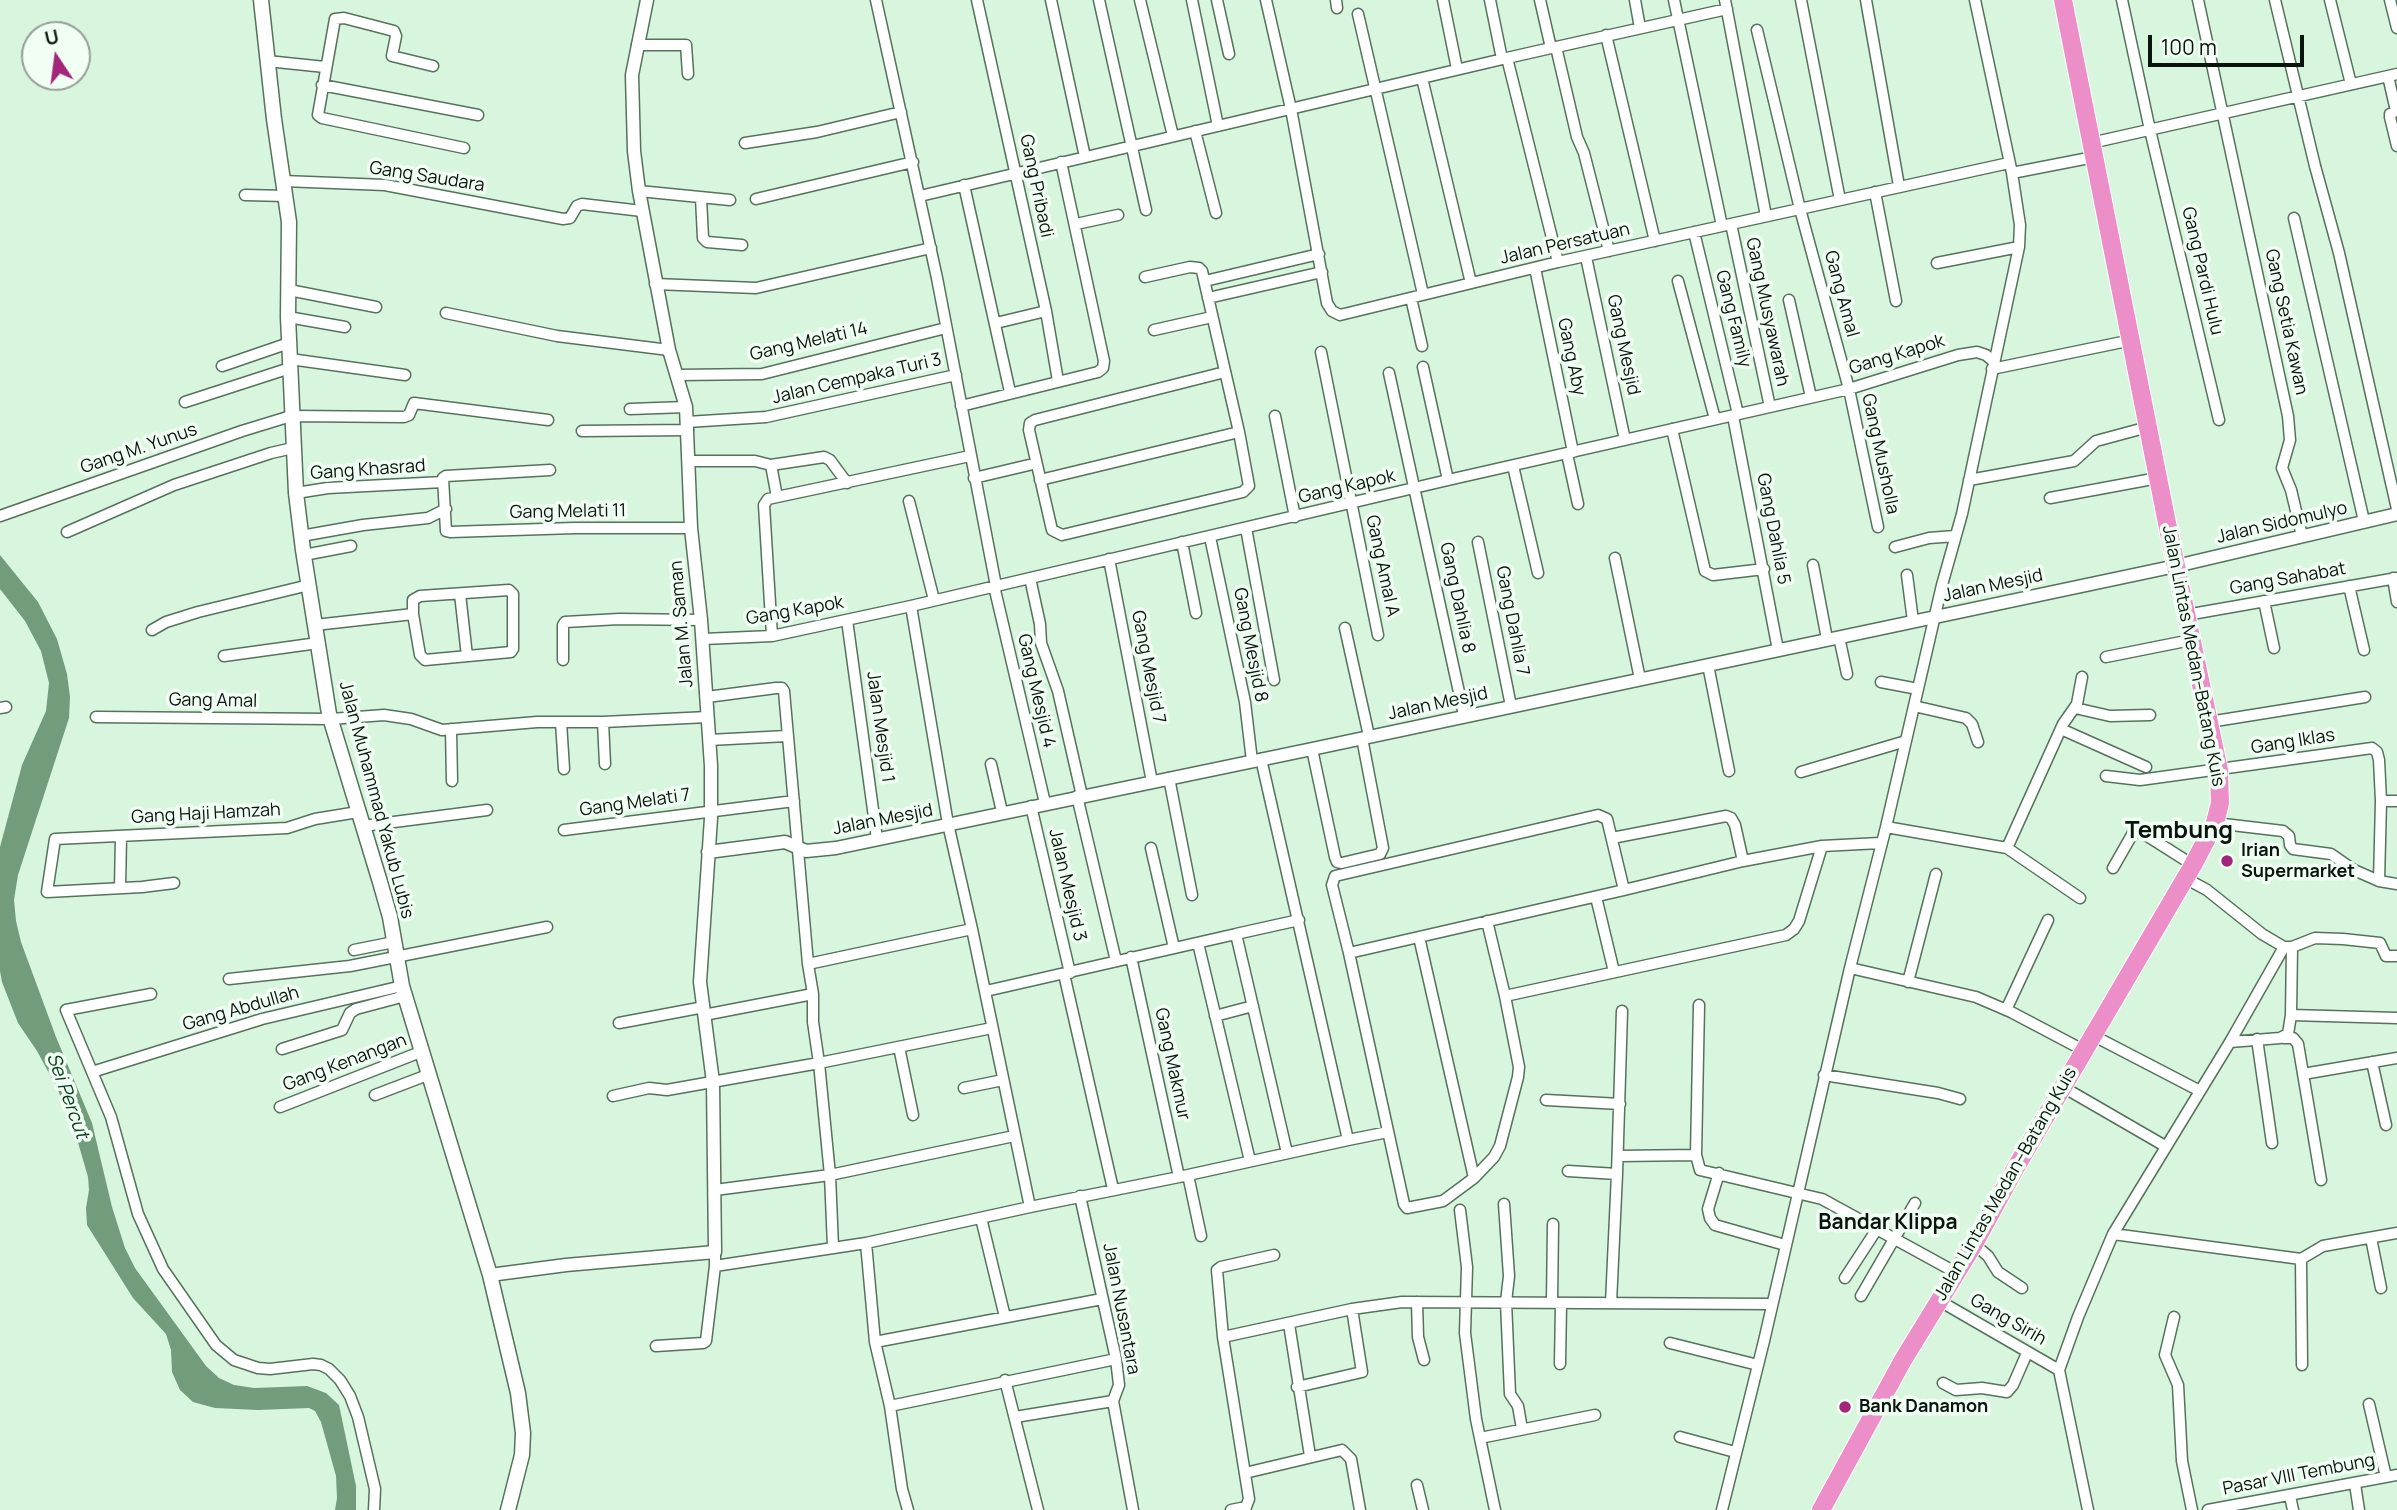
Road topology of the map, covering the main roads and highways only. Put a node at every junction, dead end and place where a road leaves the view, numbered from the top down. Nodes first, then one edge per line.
1 (261, 0) edge
2 (2063, 0) edge
3 (508, 1510) edge
4 (1821, 1510) edge

1 - 3 main road, Jalan Muhammad Yakub Lubis
2 - 4 highway, Jalan Lintas Medan–Batang Kuis

